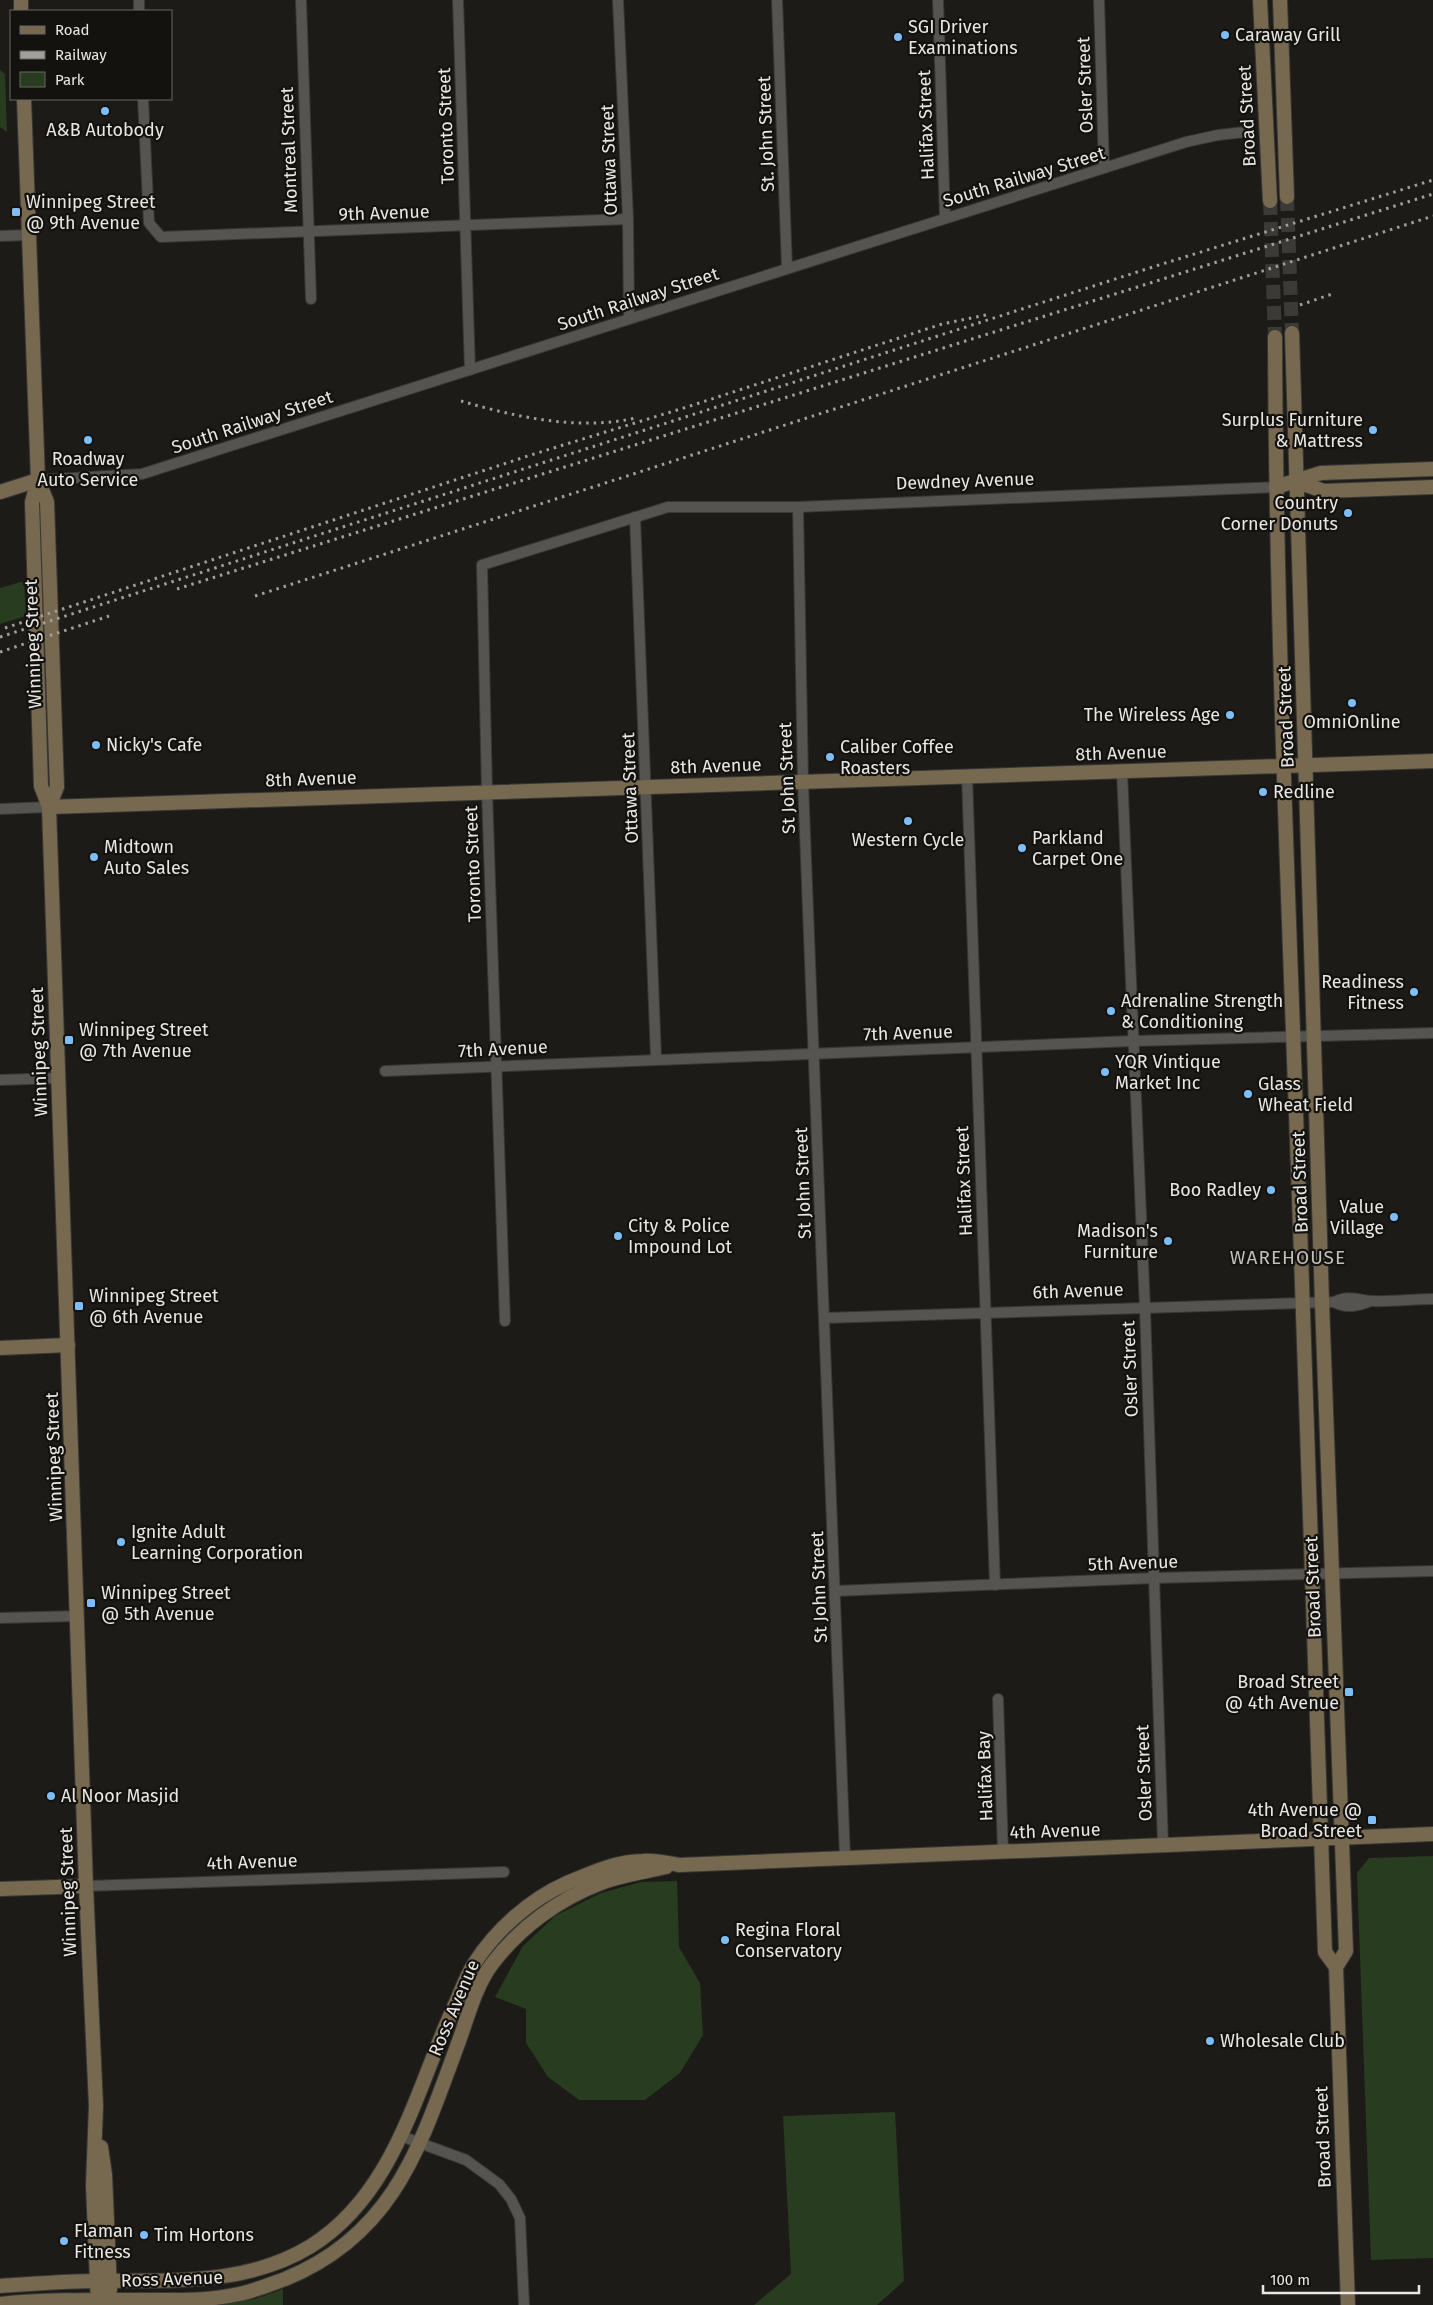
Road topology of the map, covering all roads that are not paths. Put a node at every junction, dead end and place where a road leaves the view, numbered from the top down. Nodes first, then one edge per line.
1 (301, 0) edge
2 (458, 0) edge
3 (618, 0) edge
4 (777, 0) edge
5 (938, 0) edge
6 (1099, 0) edge
7 (1260, 0) edge
8 (1280, 0) edge
9 (24, 100) edge
10 (143, 100) edge
11 (1245, 132) dead end
12 (1104, 168) junction
13 (1287, 197) tunnel mouth
14 (1270, 201) tunnel mouth
15 (945, 218) junction
16 (628, 219) junction
17 (467, 226) junction
18 (308, 232) junction
19 (29, 235) junction
20 (0, 236) edge
21 (787, 268) junction
22 (311, 299) dead end
23 (629, 318) junction
24 (1292, 333) tunnel mouth
25 (1275, 337) tunnel mouth
26 (470, 370) junction
27 (1433, 469) edge
28 (38, 480) junction
29 (1297, 482) junction
30 (1276, 487) junction
31 (1433, 487) edge
32 (0, 492) edge
33 (798, 507) junction
34 (635, 517) junction
35 (1433, 761) edge
36 (1306, 765) junction
37 (1282, 766) junction
38 (1122, 771) junction
39 (967, 776) junction
40 (803, 782) junction
41 (646, 787) junction
42 (487, 792) junction
43 (49, 807) junction
44 (0, 808) edge
45 (1433, 1033) edge
46 (1314, 1035) junction
47 (1292, 1036) junction
48 (1133, 1040) junction
49 (976, 1047) junction
50 (814, 1052) junction
51 (656, 1058) junction
52 (496, 1065) junction
53 (385, 1071) dead end
54 (59, 1078) junction
55 (0, 1080) edge
56 (1433, 1299) edge
57 (1328, 1302) junction
58 (1302, 1303) junction
59 (1144, 1308) junction
60 (984, 1313) junction
61 (824, 1318) junction
62 (505, 1321) dead end
63 (68, 1346) junction
64 (0, 1348) edge
65 (1433, 1570) edge
66 (1310, 1573) junction
67 (1331, 1573) junction
68 (1154, 1578) junction
69 (995, 1585) junction
70 (835, 1591) junction
71 (78, 1616) junction
72 (0, 1618) edge
73 (998, 1699) dead end
74 (1433, 1834) edge
75 (1342, 1837) junction
76 (1320, 1838) junction
77 (1163, 1845) junction
78 (1003, 1852) junction
79 (845, 1857) junction
80 (679, 1864) junction
81 (504, 1872) dead end
82 (86, 1886) junction
83 (0, 1889) edge
84 (1336, 1967) junction
85 (401, 2136) junction
86 (421, 2143) junction
87 (103, 2281) junction
88 (0, 2286) edge
89 (104, 2302) edge
90 (0, 2304) edge
91 (524, 2305) edge
92 (1348, 2305) edge

1 - 18 street, Montreal Street
2 - 17 street, Toronto Street
3 - 16 street, Ottawa Street
4 - 21 street, St. John Street
5 - 15 street, Halifax Street
6 - 12 street, Osler Street
7 - 14 main road, Broad Street
8 - 13 main road, Broad Street
9 - 19 main road, Winnipeg Street
10 - 18 street, 9th Avenue
11 - 12 street, South Railway Street
12 - 15 street, South Railway Street
15 - 21 street, South Railway Street
16 - 17 street, 9th Avenue
16 - 23 street, Ottawa Street
17 - 18 street, 9th Avenue
17 - 26 street, Toronto Street
18 - 22 street, Montreal Street
19 - 20 street
19 - 28 main road, Winnipeg Street
21 - 23 street, South Railway Street
23 - 26 street, South Railway Street
24 - 29 main road, Broad Street
25 - 30 main road, Broad Street
26 - 28 street, South Railway Street
27 - 29 main road, Dewdney Avenue
28 - 32 main road
28 - 43 main road, Winnipeg Street
29 - 30 main road, Dewdney Avenue
29 - 31 main road
29 - 36 main road, Broad Street
30 - 33 street, Dewdney Avenue
30 - 37 main road, Broad Street
33 - 34 street, Dewdney Avenue
33 - 40 street, St John Street
34 - 41 street, Ottawa Street
34 - 42 street, Toronto Street
35 - 36 main road, 8th Avenue
36 - 37 main road, 8th Avenue
36 - 46 main road, Broad Street
37 - 38 main road, 8th Avenue
37 - 47 main road, Broad Street
38 - 39 main road, 8th Avenue
38 - 48 street, Osler Street
39 - 40 main road, 8th Avenue
39 - 49 street, Halifax Street
40 - 41 main road, 8th Avenue
40 - 50 street, St John Street
41 - 42 main road, 8th Avenue
41 - 51 street, Ottawa Street
42 - 43 main road, 8th Avenue
42 - 52 street, Toronto Street
43 - 44 street, 8th Avenue
43 - 54 main road, Winnipeg Street
45 - 46 street, 7th Avenue
46 - 47 street, 7th Avenue
46 - 57 main road, Broad Street
47 - 48 street, 7th Avenue
47 - 58 main road, Broad Street
48 - 49 street, 7th Avenue
48 - 59 street, Osler Street
49 - 50 street, 7th Avenue
49 - 60 street, Halifax Street
50 - 51 street, 7th Avenue
50 - 61 street, St John Street
51 - 52 street, 7th Avenue
52 - 53 street, 7th Avenue
52 - 62 street, Toronto Street
54 - 55 street
54 - 63 main road, Winnipeg Street
56 - 57 street, 6th Avenue
57 - 58 street, 6th Avenue
57 - 67 main road, Broad Street
58 - 59 street, 6th Avenue
58 - 66 main road, Broad Street
59 - 60 street, 6th Avenue
59 - 68 street, Osler Street
60 - 61 street, 6th Avenue
60 - 69 street, Halifax Street
61 - 70 street, St John Street
63 - 64 main road
63 - 71 main road, Winnipeg Street
65 - 67 street, 5th Avenue
66 - 67 street, 5th Avenue
66 - 68 street, 5th Avenue
66 - 76 main road, Broad Street
67 - 75 main road, Broad Street
68 - 69 street, 5th Avenue
68 - 77 street, Osler Street
69 - 70 street, 5th Avenue
70 - 79 street, St John Street
71 - 72 street
71 - 82 main road, Winnipeg Street
73 - 78 street, Halifax Bay
74 - 75 main road, 4th Avenue
75 - 76 main road, 4th Avenue
75 - 84 main road, Broad Street
76 - 77 main road, 4th Avenue
76 - 84 main road, Broad Street
77 - 78 main road, 4th Avenue
78 - 79 main road, 4th Avenue
79 - 80 main road, 4th Avenue
80 - 85 main road, Ross Avenue
80 - 86 main road, Ross Avenue
81 - 82 street, 4th Avenue
82 - 83 main road, 4th Avenue
82 - 87 main road, Winnipeg Street
84 - 92 main road, Broad Street
85 - 86 street
85 - 87 main road, Ross Avenue
86 - 89 main road, Ross Avenue
86 - 91 street
87 - 88 main road, Ross Avenue
87 - 89 main road, Winnipeg Street
89 - 90 main road, Ross Avenue

